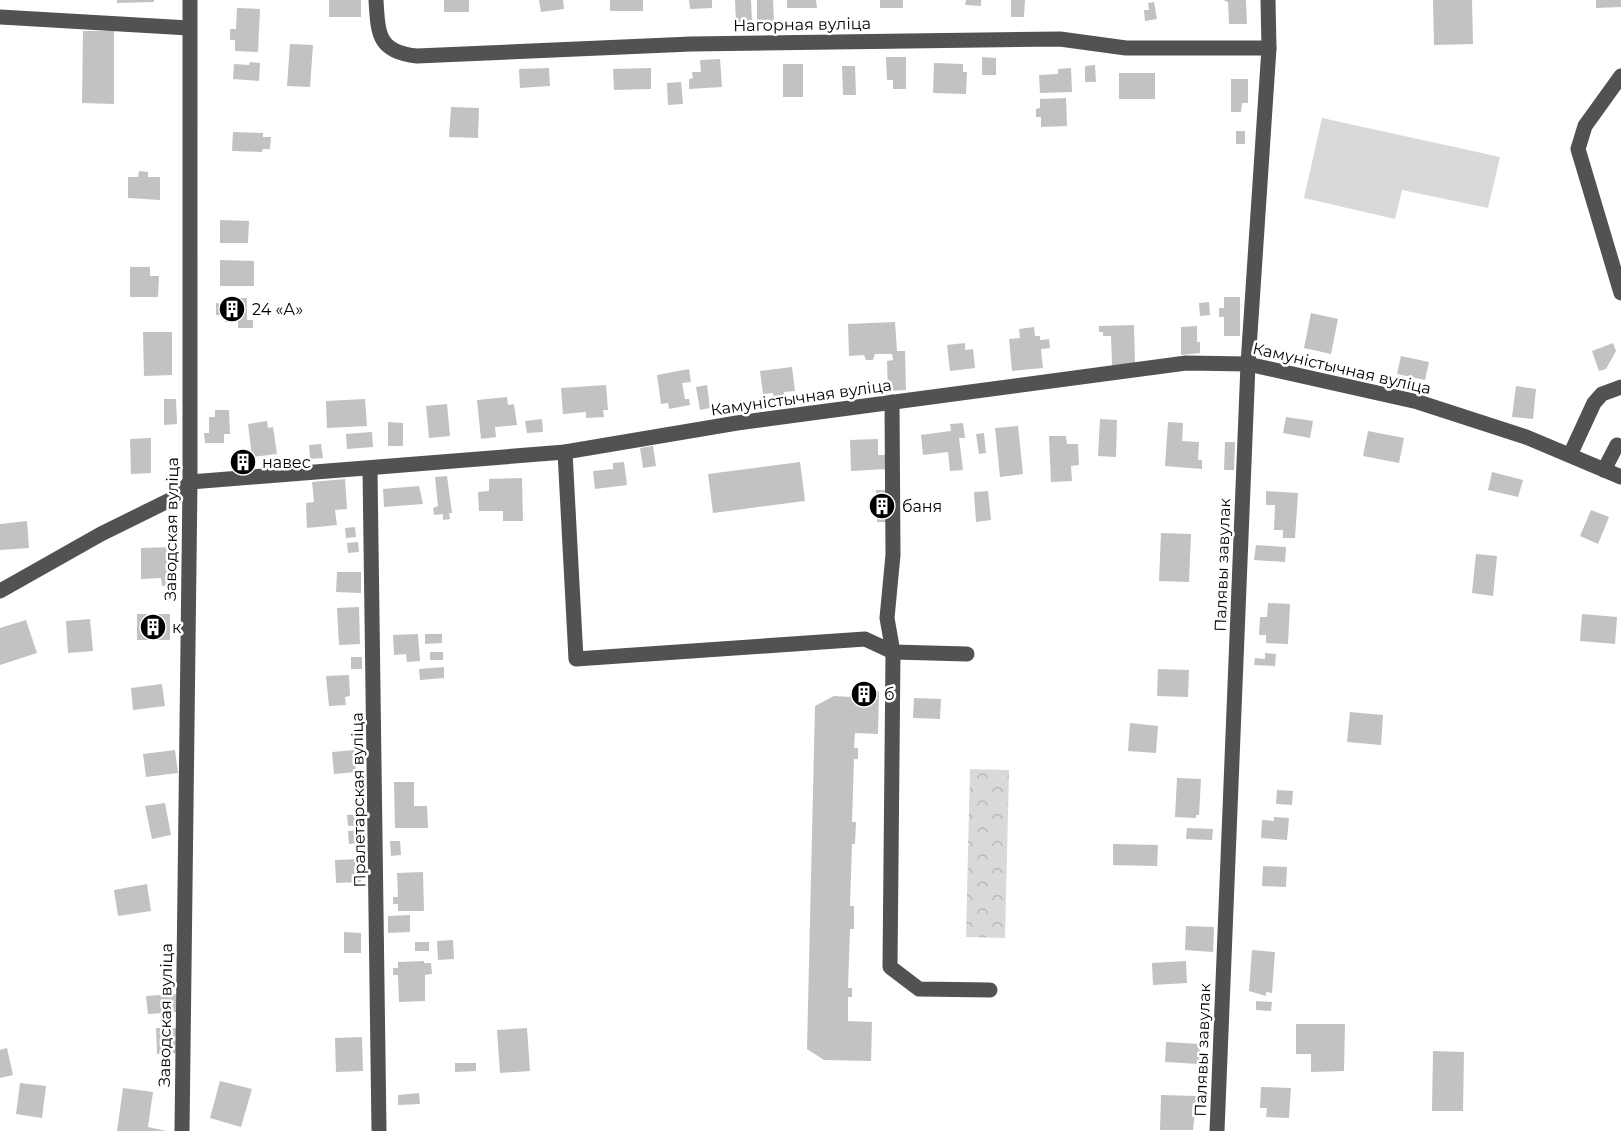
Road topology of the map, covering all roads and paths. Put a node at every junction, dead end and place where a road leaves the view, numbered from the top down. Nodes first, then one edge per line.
1 (190, 0) edge
2 (376, 0) edge
3 (1268, 0) edge
4 (0, 16) edge
5 (189, 28) junction
6 (1269, 48) junction
7 (1621, 76) edge
8 (1621, 292) edge
9 (1248, 364) junction
10 (1621, 387) edge
11 (892, 402) junction
12 (1617, 445) dead end
13 (565, 452) junction
14 (1570, 455) junction
15 (370, 469) junction
16 (1604, 470) junction
17 (1621, 477) edge
18 (190, 482) junction
19 (0, 591) edge
20 (893, 652) junction
21 (967, 654) dead end
22 (990, 990) dead end
23 (182, 1131) edge
24 (379, 1131) edge
25 (1217, 1131) edge

1 - 5 street, Заводская вуліца
2 - 6 street, Нагорная вуліца
3 - 6 street, Палявы завулак
4 - 5 street
5 - 18 street, Заводская вуліца
6 - 9 street, Палявы завулак
7 - 8 street
9 - 11 street, Камуністычная вуліца
9 - 14 street, Камуністычная вуліца
9 - 25 street, Палявы завулак
10 - 14 street
11 - 13 street, Камуністычная вуліца
11 - 20 street
12 - 16 street
13 - 15 street, Камуністычная вуліца
13 - 20 street
14 - 16 street, Камуністычная вуліца
15 - 18 street, Камуністычная вуліца
15 - 24 street, Пралетарская вуліца
16 - 17 street, Камуністычная вуліца
18 - 19 street
18 - 23 street, Заводская вуліца
20 - 21 street
20 - 22 street

